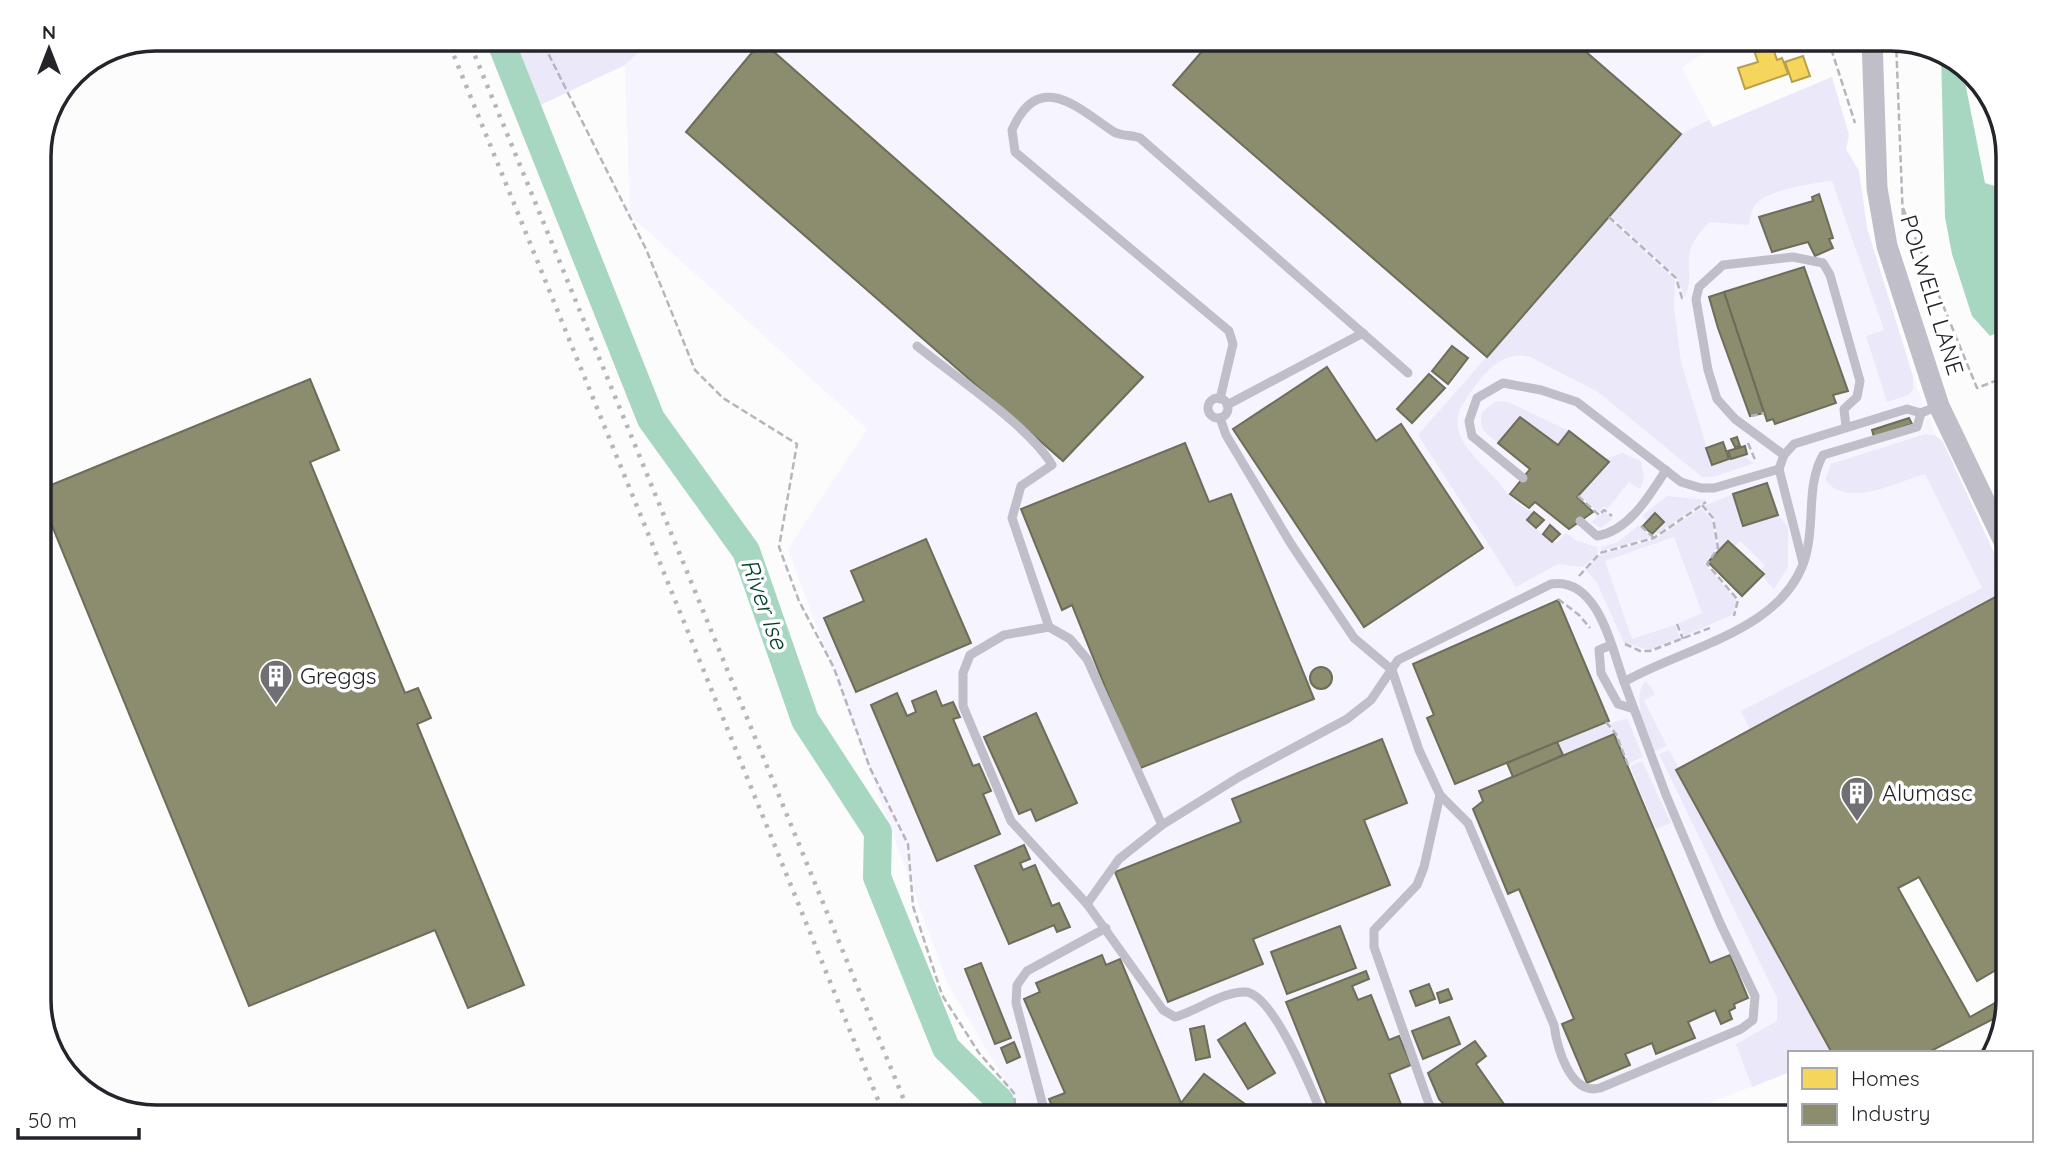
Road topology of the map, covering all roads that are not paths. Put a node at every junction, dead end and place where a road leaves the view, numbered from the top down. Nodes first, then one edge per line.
1 (1873, 51) edge
2 (1363, 333) junction
3 (917, 346) dead end
4 (1408, 373) dead end
5 (1223, 402) junction
6 (1930, 410) junction
7 (1220, 418) junction
8 (1846, 428) junction
9 (1784, 455) junction
10 (1779, 469) junction
11 (1666, 470) junction
12 (1523, 478) dead end
13 (1580, 521) dead end
14 (1996, 528) edge
15 (1803, 563) junction
16 (1049, 627) junction
17 (1611, 645) junction
18 (1392, 670) junction
19 (1624, 682) junction
20 (1634, 709) junction
21 (1440, 795) junction
22 (1162, 825) junction
23 (1087, 904) junction
24 (1106, 928) junction
25 (1043, 1105) edge
26 (1318, 1105) edge
27 (1430, 1105) edge

1 - 6 street, POLWELL LANE
2 - 4 lane
2 - 5 lane
2 - 5 lane
3 - 16 lane
5 - 7 lane
5 - 7 lane
6 - 8 lane
6 - 14 street, POLWELL LANE
6 - 15 lane
7 - 18 lane
8 - 9 lane
8 - 9 lane
9 - 10 lane
10 - 11 lane
10 - 15 lane
11 - 12 lane
11 - 13 lane
15 - 19 lane
16 - 22 lane
16 - 23 lane
17 - 18 lane
17 - 19 lane
17 - 20 lane
18 - 21 lane
18 - 22 lane
19 - 20 lane
20 - 21 lane
21 - 27 lane
22 - 23 lane
23 - 24 lane
24 - 25 lane
24 - 26 lane

